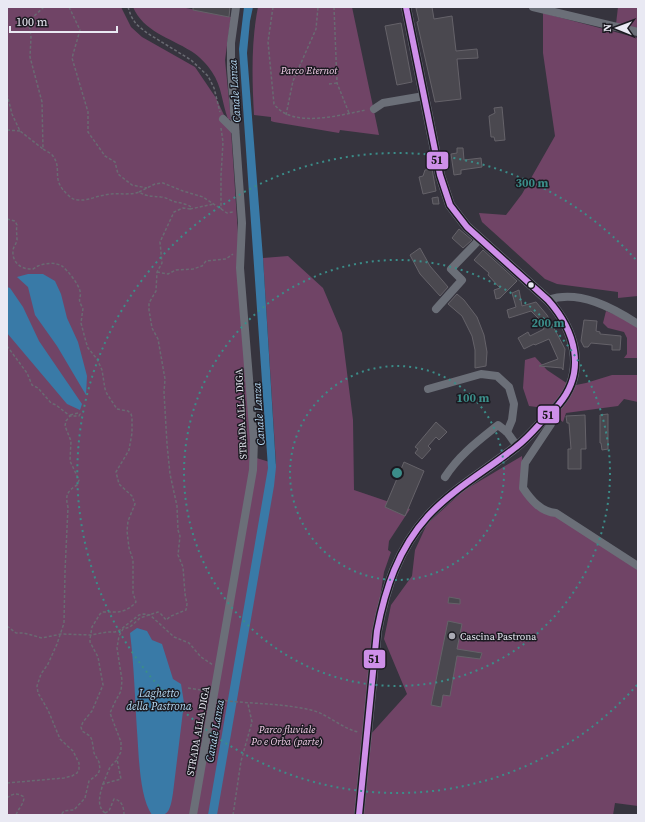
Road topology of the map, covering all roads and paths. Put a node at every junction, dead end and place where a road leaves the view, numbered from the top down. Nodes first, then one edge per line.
1 (44, 7) edge
2 (69, 7) edge
3 (128, 7) edge
4 (236, 7) edge
5 (273, 7) edge
6 (318, 7) edge
7 (334, 7) edge
8 (406, 7) edge
9 (533, 7) edge
10 (638, 32) edge
11 (337, 83) junction
12 (329, 84) dead end
13 (7, 94) edge
14 (424, 96) junction
15 (374, 109) joint
16 (349, 113) junction
17 (286, 115) junction
18 (223, 119) junction
19 (7, 130) edge
20 (20, 130) junction
21 (235, 131) junction
22 (43, 149) junction
23 (147, 188) junction
24 (139, 192) junction
25 (214, 204) junction
26 (190, 209) junction
27 (221, 209) junction
28 (241, 212) junction
29 (7, 219) edge
30 (480, 240) junction
31 (241, 245) junction
32 (157, 272) junction
33 (548, 300) junction
34 (436, 309) dead end
35 (638, 324) edge
36 (7, 346) edge
37 (428, 388) dead end
38 (547, 417) junction
39 (507, 432) junction
40 (517, 446) junction
41 (445, 477) dead end
42 (638, 566) edge
43 (150, 615) junction
44 (7, 626) edge
45 (61, 634) junction
46 (91, 635) junction
47 (219, 669) junction
48 (188, 688) dead end
49 (217, 696) junction
50 (248, 704) junction
51 (367, 734) junction
52 (117, 759) junction
53 (7, 783) edge
54 (103, 784) junction
55 (7, 798) edge
56 (105, 814) edge
57 (16, 815) edge
58 (61, 815) edge
59 (124, 815) edge
60 (193, 815) edge
61 (233, 815) edge
62 (359, 815) edge

1 - 22 path
2 - 23 path
3 - 18 path
4 - 21 street, STRADA ALLA DIGA
5 - 17 path
6 - 17 path
7 - 11 path
8 - 14 main road
9 - 10 street
11 - 12 path
11 - 16 path
13 - 20 path
14 - 15 street
14 - 30 main road
15 - 16 path
16 - 17 path
18 - 21 street
18 - 27 path
19 - 20 path
20 - 22 path
21 - 28 street, STRADA ALLA DIGA
22 - 24 path
23 - 24 path
23 - 25 path
24 - 26 path
25 - 26 path
25 - 27 path
26 - 32 path
27 - 28 path
28 - 31 street, STRADA ALLA DIGA
29 - 46 path
30 - 33 main road
30 - 34 street
31 - 32 path
31 - 47 street, STRADA ALLA DIGA
32 - 43 path
33 - 35 street
33 - 38 main road
36 - 45 path
37 - 39 street
38 - 40 main road
38 - 42 street
39 - 40 street
39 - 41 street
40 - 51 main road
43 - 46 path
43 - 47 path
43 - 52 path
44 - 45 path
45 - 46 path
45 - 53 path
46 - 58 path
47 - 49 street, STRADA ALLA DIGA
48 - 49 path
49 - 50 path
49 - 60 street, STRADA ALLA DIGA
50 - 51 path
50 - 61 path
51 - 62 main road
52 - 54 path
52 - 54 path
54 - 56 path
55 - 57 path
56 - 59 path

